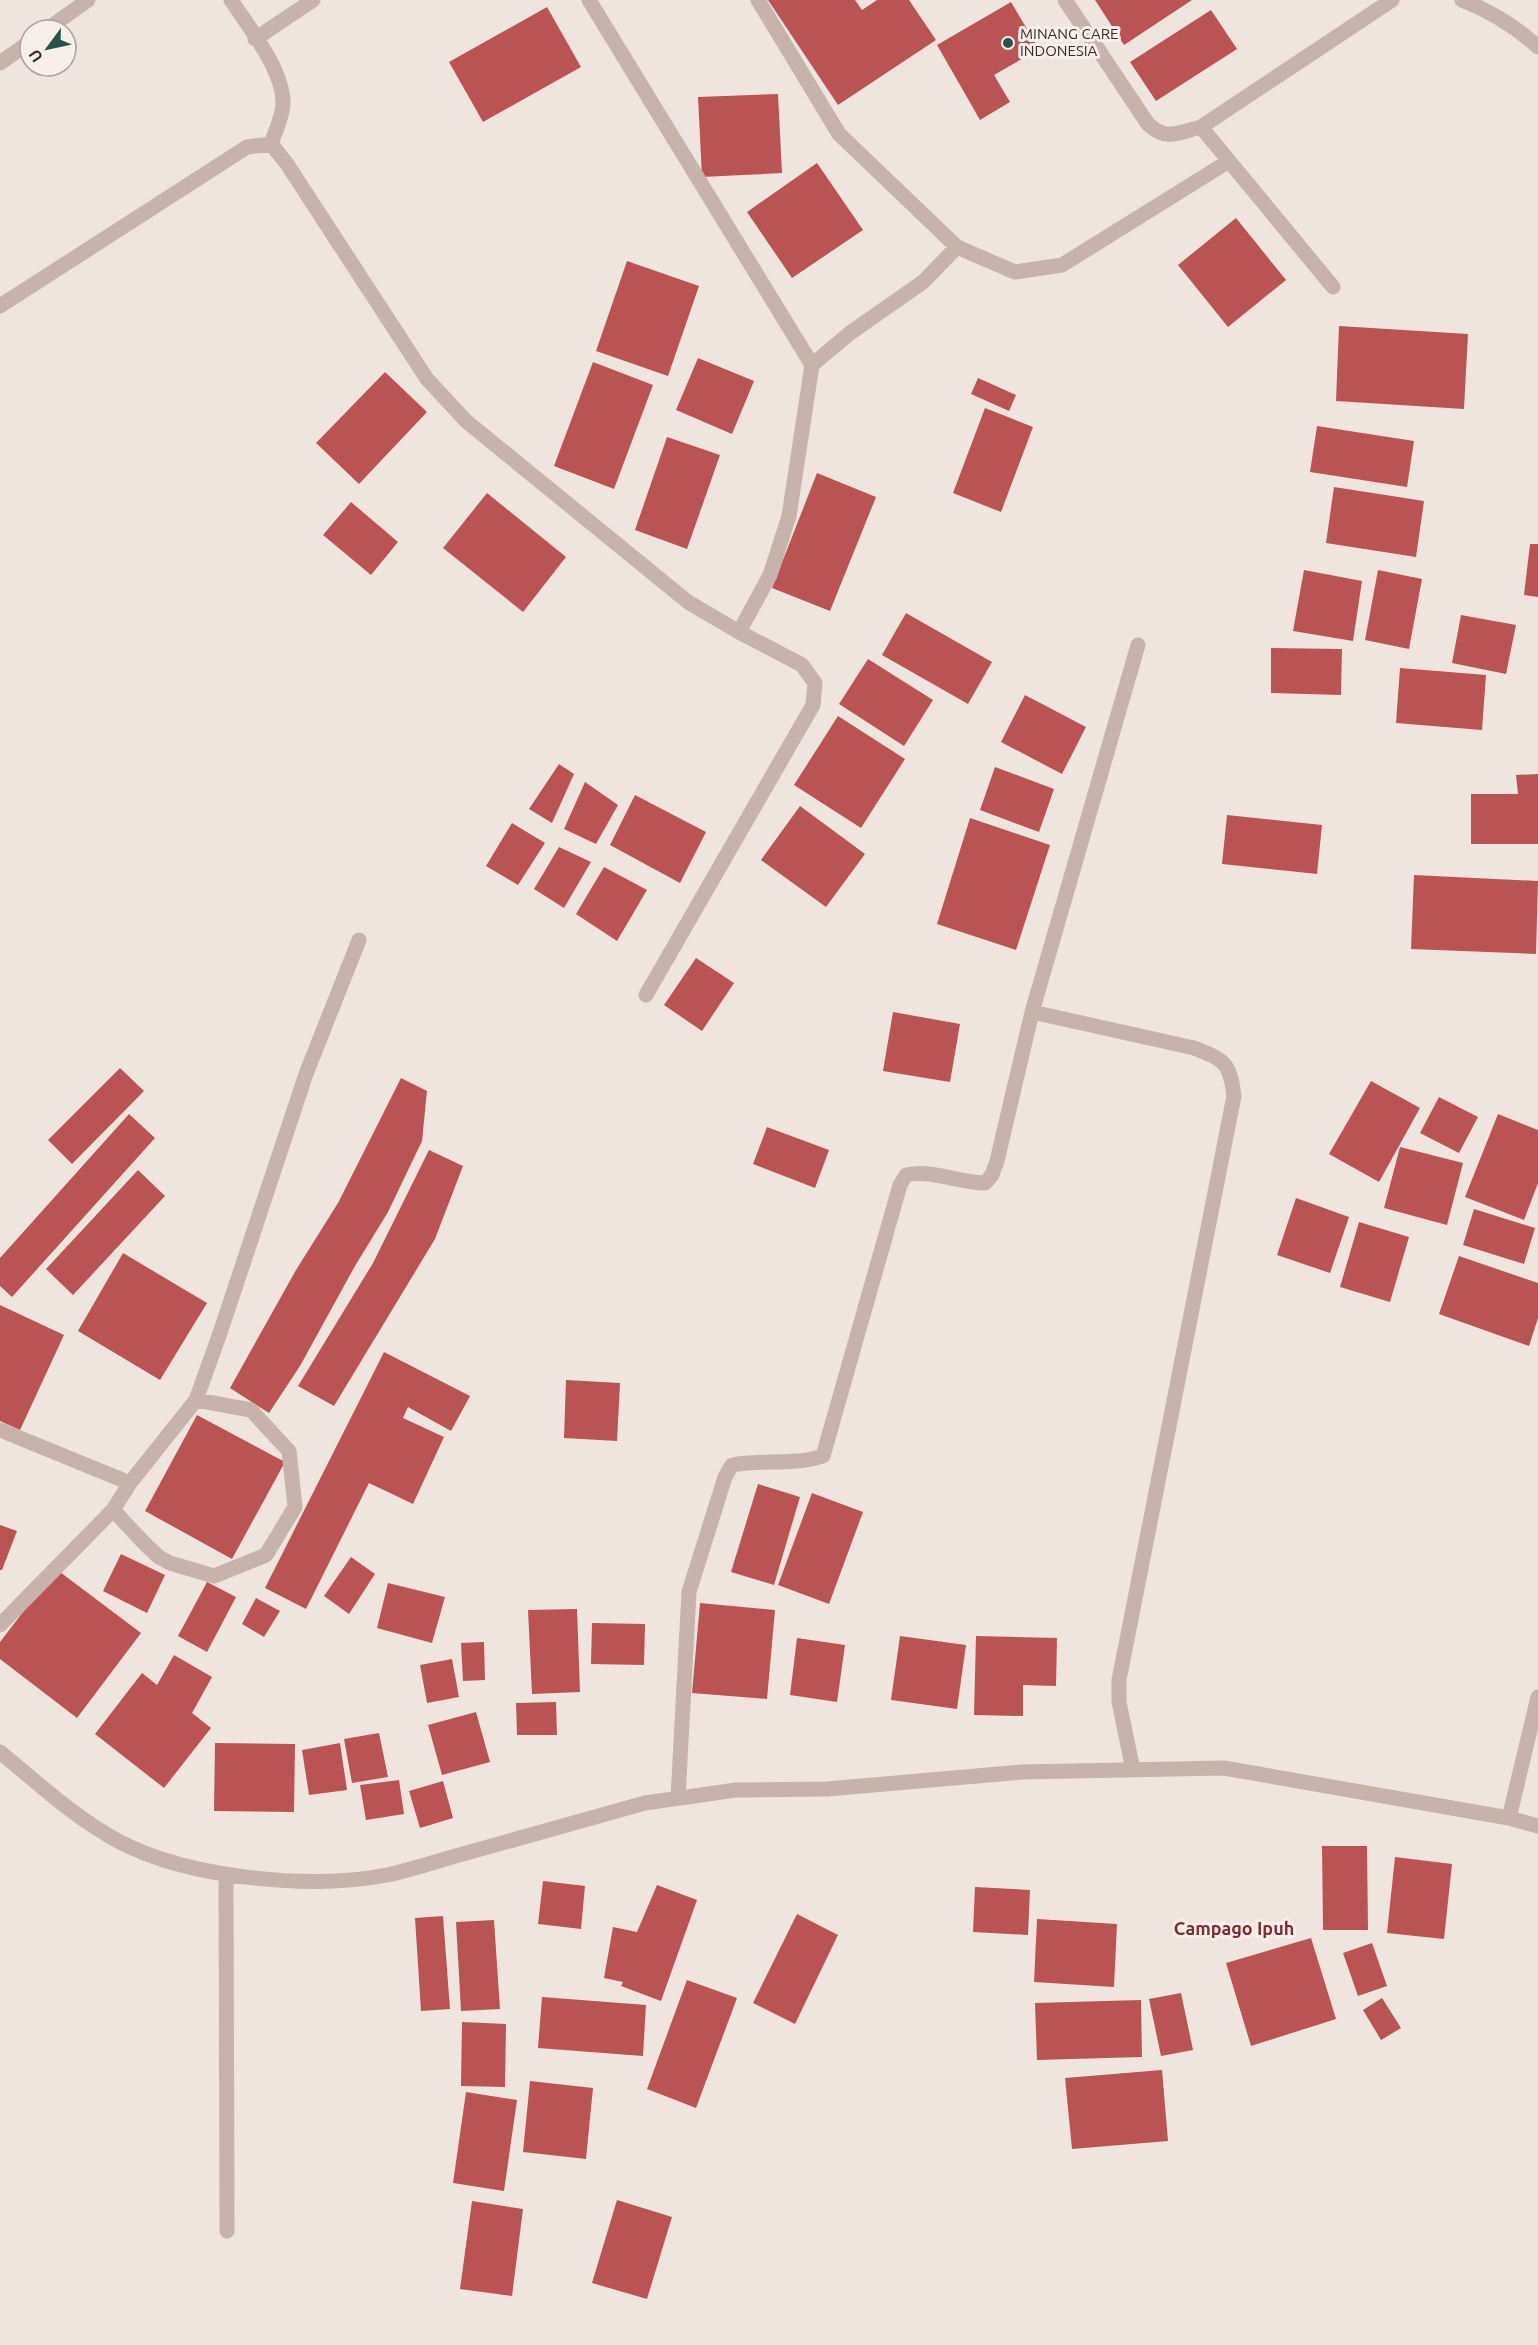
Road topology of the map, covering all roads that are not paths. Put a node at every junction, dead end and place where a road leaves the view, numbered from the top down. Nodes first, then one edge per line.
1 (88, 0) edge
2 (231, 0) edge
3 (312, 0) edge
4 (589, 0) edge
5 (758, 0) edge
6 (1065, 0) edge
7 (1392, 0) edge
8 (1462, 0) edge
9 (63, 18) edge
10 (255, 39) junction
11 (1538, 47) edge
12 (18, 50) edge
13 (0, 63) edge
14 (1201, 127) junction
15 (271, 144) junction
16 (1229, 161) junction
17 (957, 247) junction
18 (1332, 287) dead end
19 (0, 306) edge
20 (812, 364) junction
21 (739, 632) junction
22 (1138, 645) dead end
23 (359, 940) dead end
24 (646, 995) dead end
25 (1032, 1012) junction
26 (196, 1400) junction
27 (0, 1430) edge
28 (130, 1483) junction
29 (113, 1510) junction
30 (0, 1625) edge
31 (1538, 1697) edge
32 (0, 1752) edge
33 (1133, 1770) junction
34 (678, 1798) junction
35 (1509, 1818) junction
36 (1538, 1826) edge
37 (226, 1874) junction
38 (227, 2231) dead end

1 - 9 street
2 - 10 street
3 - 10 street
4 - 20 street
5 - 17 street
6 - 14 street
7 - 14 street
8 - 11 street
10 - 15 street
12 - 13 street
14 - 16 street
15 - 19 street
15 - 21 street
16 - 17 street
16 - 18 street
17 - 20 street
20 - 21 street
21 - 24 street
22 - 25 street
23 - 26 street
25 - 33 street
25 - 34 street
26 - 28 street
26 - 29 street
27 - 28 street
28 - 29 street
29 - 30 street
31 - 35 street
32 - 37 street
33 - 34 street
33 - 35 street
34 - 37 street
35 - 36 street
37 - 38 street

